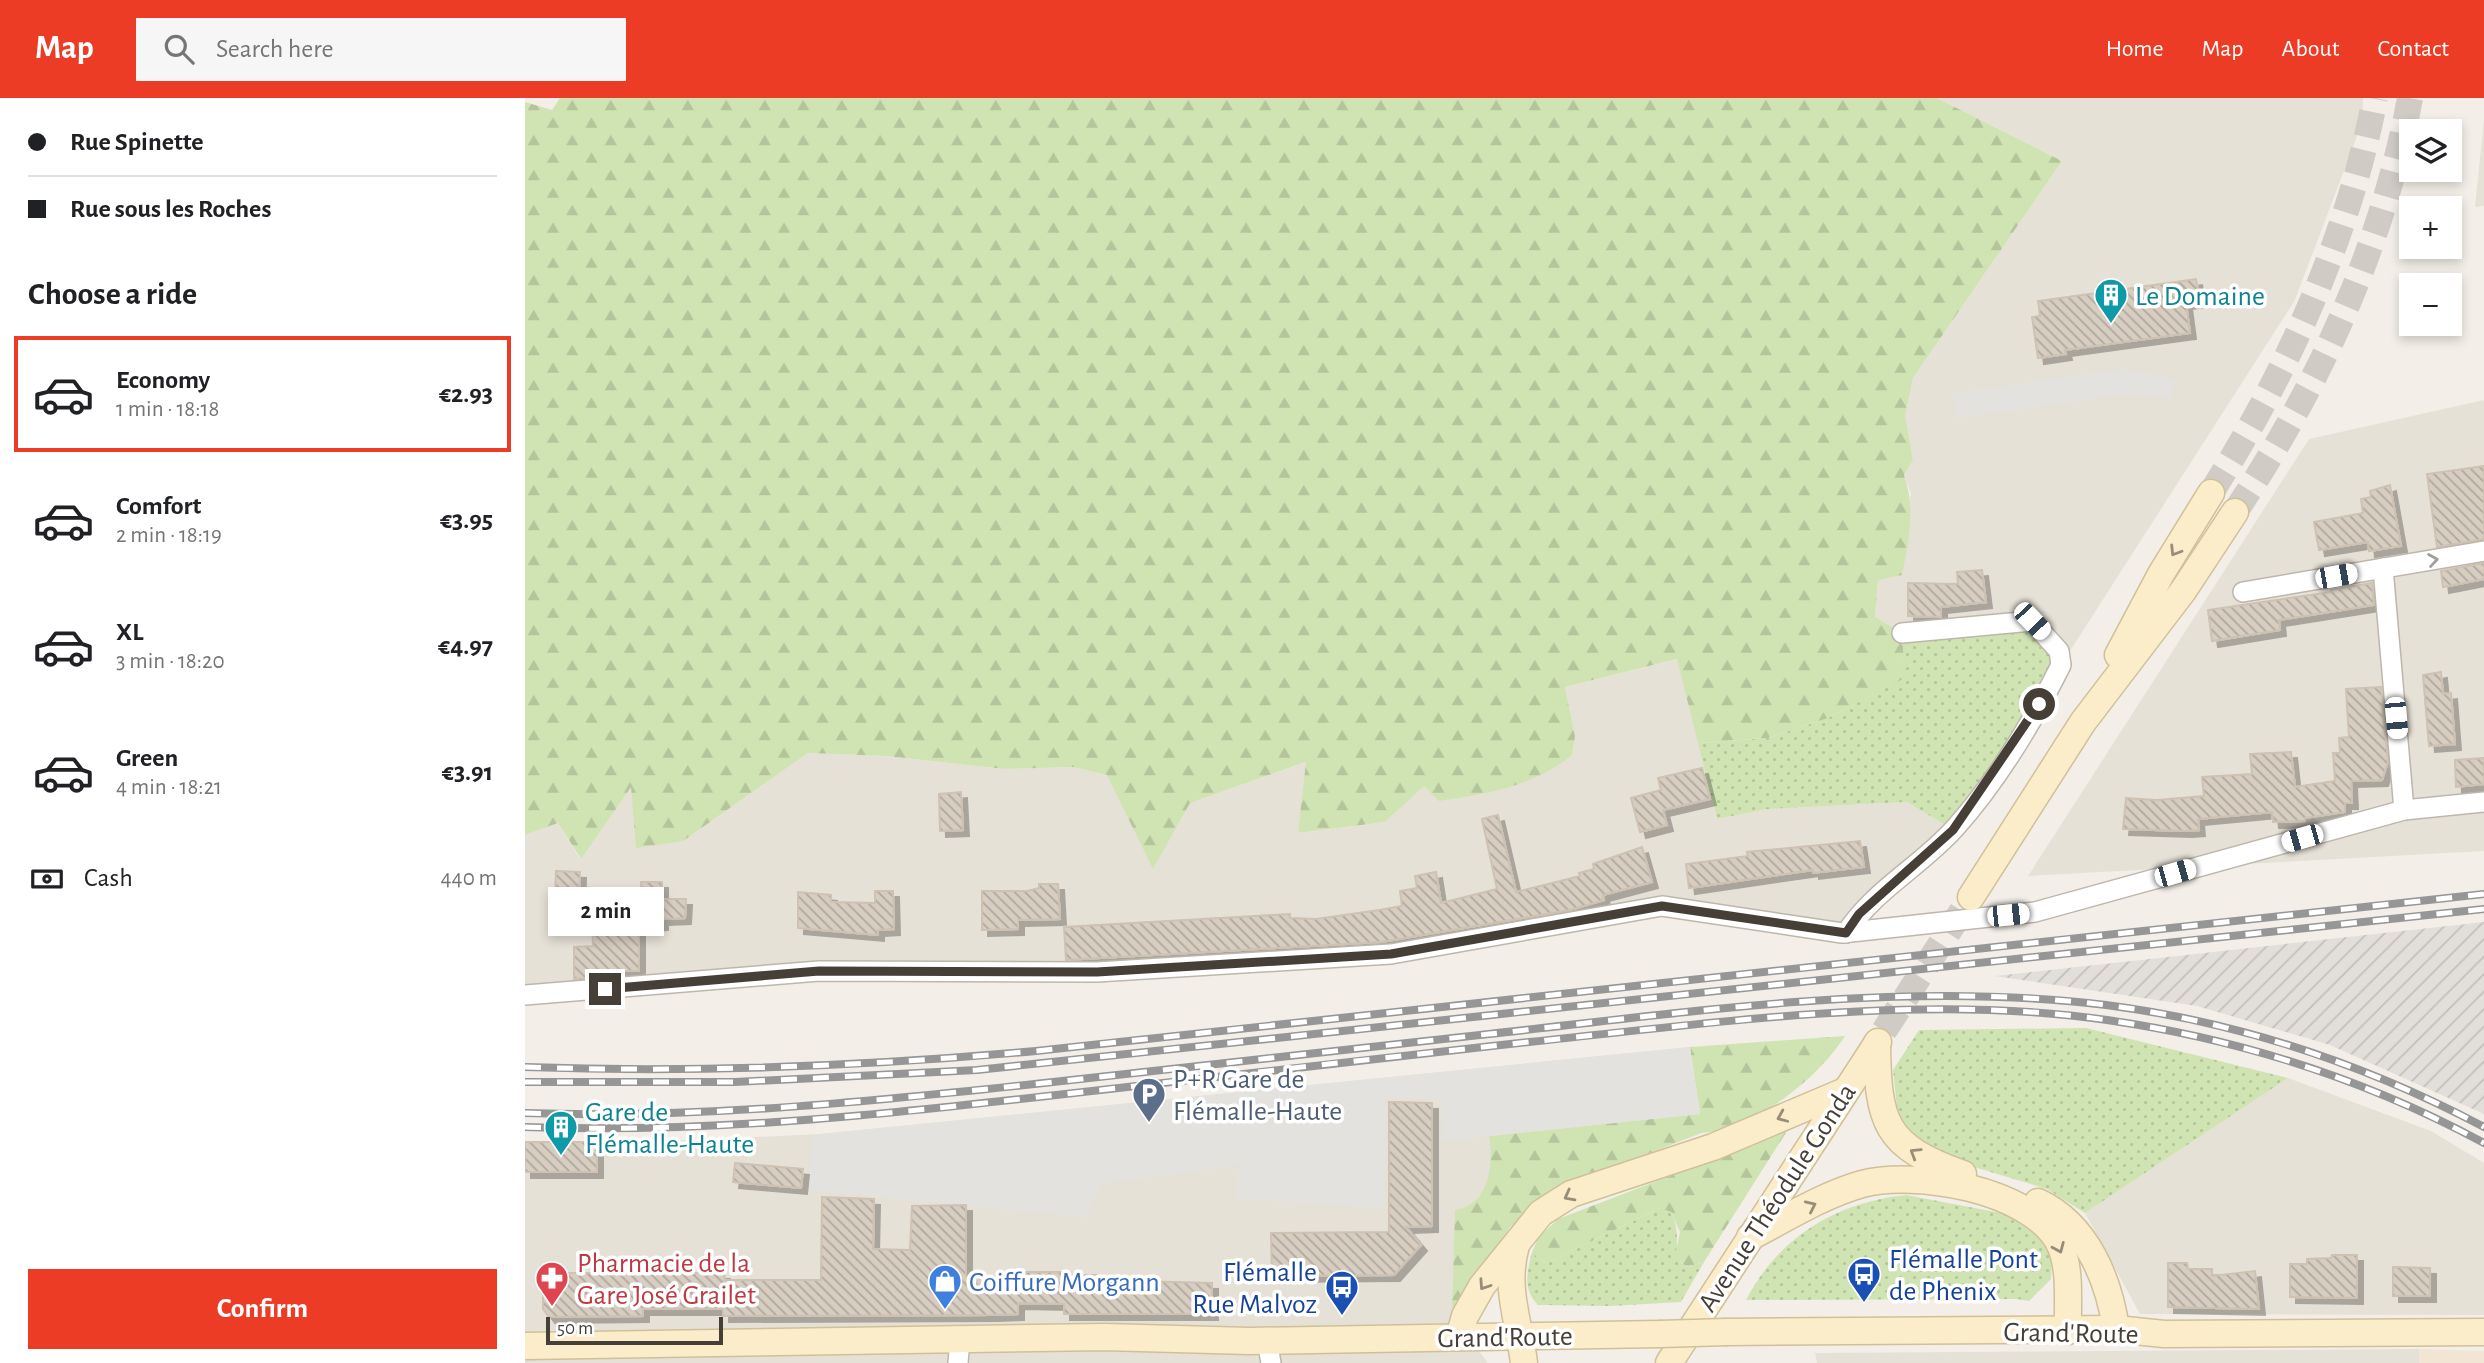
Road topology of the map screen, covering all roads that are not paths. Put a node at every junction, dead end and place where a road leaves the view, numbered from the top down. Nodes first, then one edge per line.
1 (2211, 493) tunnel mouth
2 (2235, 512) tunnel mouth
3 (2484, 551) edge
4 (2383, 568) junction
5 (2243, 592) dead end
6 (1902, 633) dead end
7 (2083, 722) junction
8 (2484, 802) edge
9 (2405, 810) junction
10 (1971, 897) tunnel mouth
11 (1846, 933) junction
12 (525, 995) edge
13 (1845, 1091) junction
14 (1750, 1237) junction
15 (1517, 1239) junction
16 (2116, 1329) junction
17 (2068, 1331) junction
18 (2484, 1332) edge
19 (1520, 1336) junction
20 (1459, 1337) junction
21 (525, 1346) edge
22 (959, 1351) edge
23 (1269, 1352) edge
24 (1524, 1363) edge
25 (1669, 1363) edge

1 -> 7 main road
2 - 7 main road
4 -> 3 street
4 - 5 street
4 - 9 street
6 - 11 street
7 - 10 main road
8 - 9 street
9 - 11 street
11 - 12 street
13 - 14 main road, Avenue Théodule Gonda
13 -> 15 main road
16 -> 13 main road, Avenue Théodule Gonda
14 -> 17 main road
14 - 25 main road, Avenue Théodule Gonda
15 - 19 main road
15 -> 20 main road
16 - 17 main road, Grand'Route
16 - 18 main road, Grand'Route
17 - 19 main road, Grand'Route, bridge
19 - 20 main road, Grand'Route
19 - 24 main road
20 - 23 main road, Grand'Route
21 - 22 main road, Grand'Route
22 - 23 main road, Grand'Route

